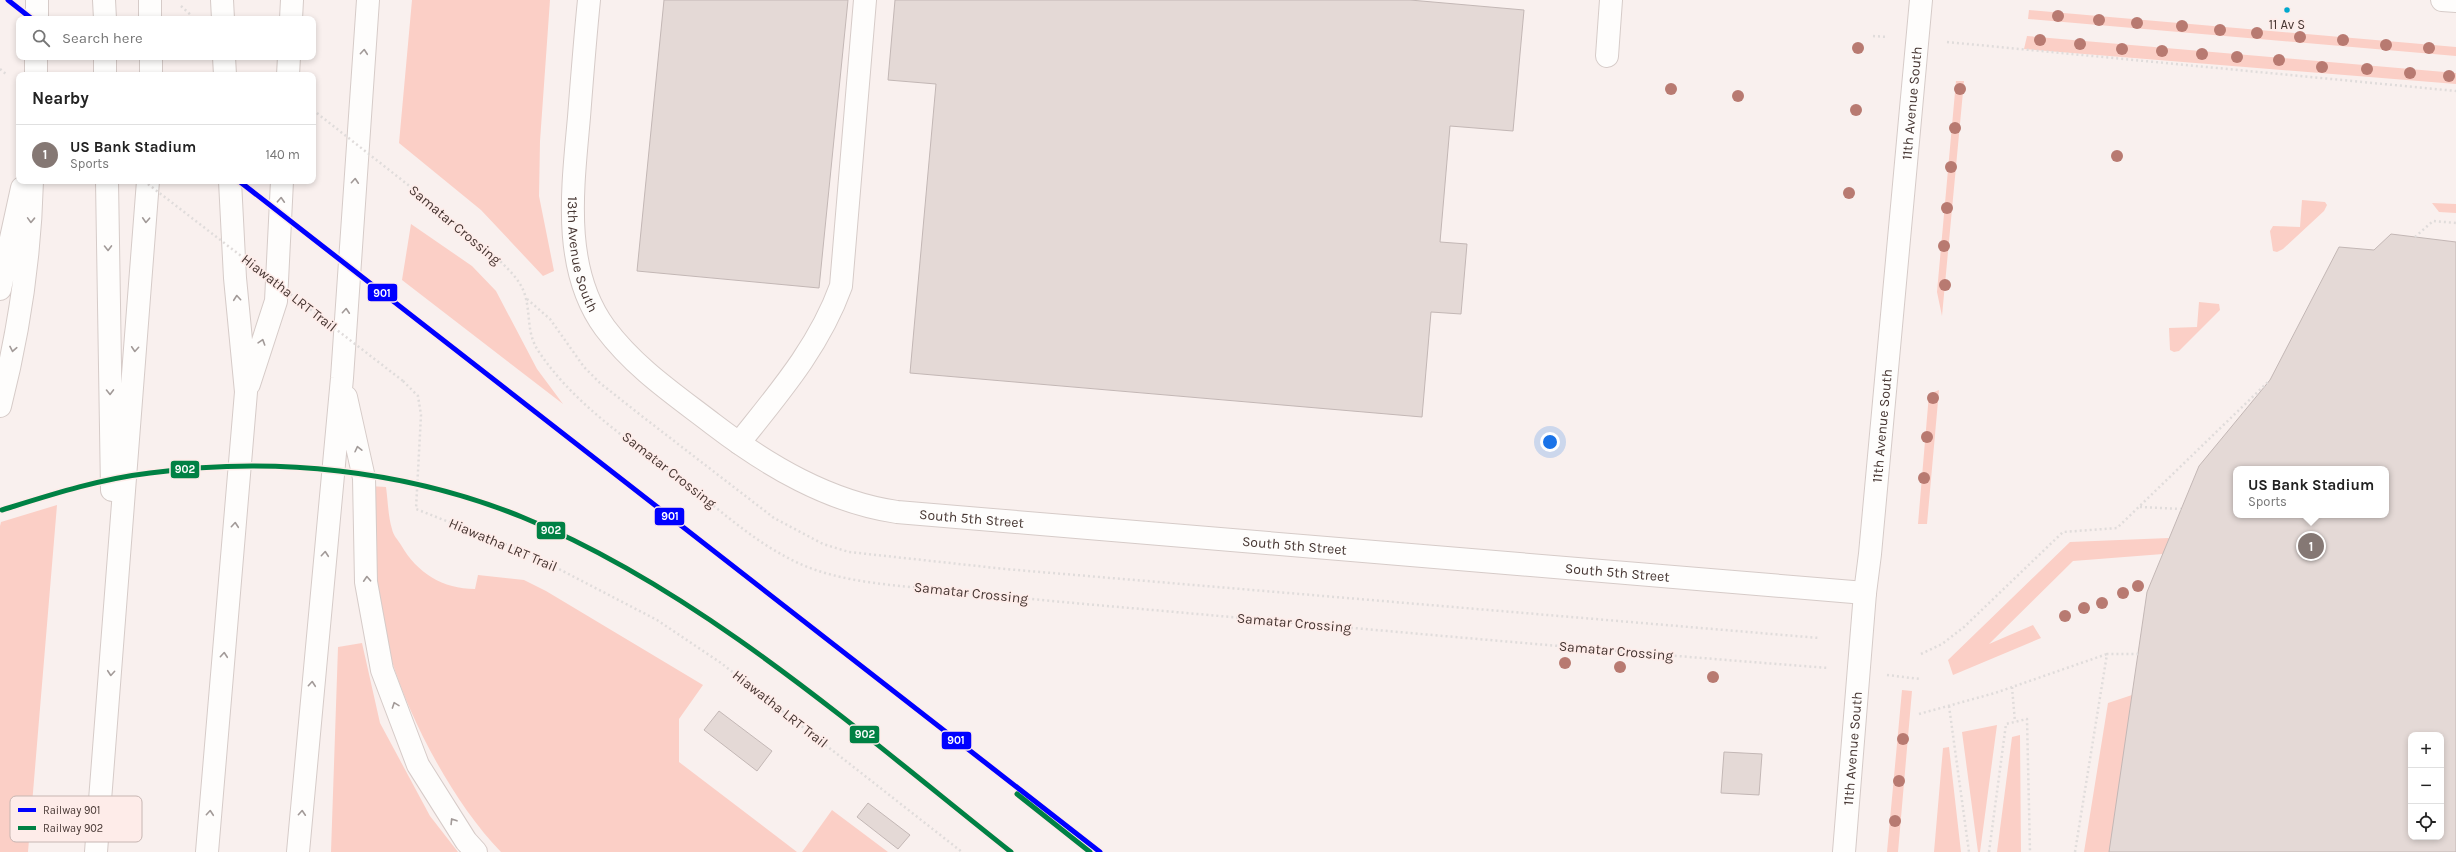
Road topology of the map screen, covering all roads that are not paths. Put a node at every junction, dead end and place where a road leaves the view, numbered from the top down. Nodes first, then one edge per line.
1 (37, 0) edge
2 (104, 0) edge
3 (150, 0) edge
4 (222, 0) edge
5 (292, 0) edge
6 (368, 0) edge
7 (589, 0) edge
8 (865, 0) edge
9 (1611, 0) edge
10 (1921, 0) edge
11 (2442, 0) edge
12 (2456, 1) edge
13 (37, 16) edge
14 (104, 16) edge
15 (150, 16) edge
16 (223, 16) edge
17 (291, 16) edge
18 (1607, 56) dead end
19 (36, 60) edge
20 (105, 60) edge
21 (151, 60) edge
22 (224, 60) edge
23 (289, 60) edge
24 (36, 72) edge
25 (105, 72) edge
26 (151, 72) edge
27 (225, 72) edge
28 (288, 72) edge
29 (22, 184) edge
30 (32, 184) edge
31 (107, 184) edge
32 (148, 184) edge
33 (230, 184) edge
34 (282, 184) edge
35 (0, 289) edge
36 (342, 378) junction
37 (246, 392) junction
38 (0, 406) edge
39 (739, 444) junction
40 (1865, 593) junction
41 (114, 634) junction
42 (101, 796) edge
43 (97, 842) edge
44 (96, 852) edge
45 (207, 852) edge
46 (298, 852) edge
47 (476, 852) edge
48 (1844, 852) edge

1 - 13 main road
2 - 14 main road
3 - 15 main road
4 - 16 main road
5 - 17 main road
36 -> 6 main road
7 - 39 main road, 13th Avenue South
8 - 39 main road
9 - 18 main road
10 - 40 main road, 11th Avenue South
11 - 12 main road
19 - 24 main road
20 - 25 main road
21 - 26 main road
22 - 27 main road
23 - 28 main road
29 - 35 main road
30 -> 38 main road
31 -> 41 main road
32 -> 41 main road
37 -> 33 main road
37 -> 34 main road
46 -> 36 main road
47 -> 36 main road
45 -> 37 main road
39 - 40 main road, South 5th Street
40 - 48 main road, 11th Avenue South
41 -> 42 main road
43 -> 44 main road

